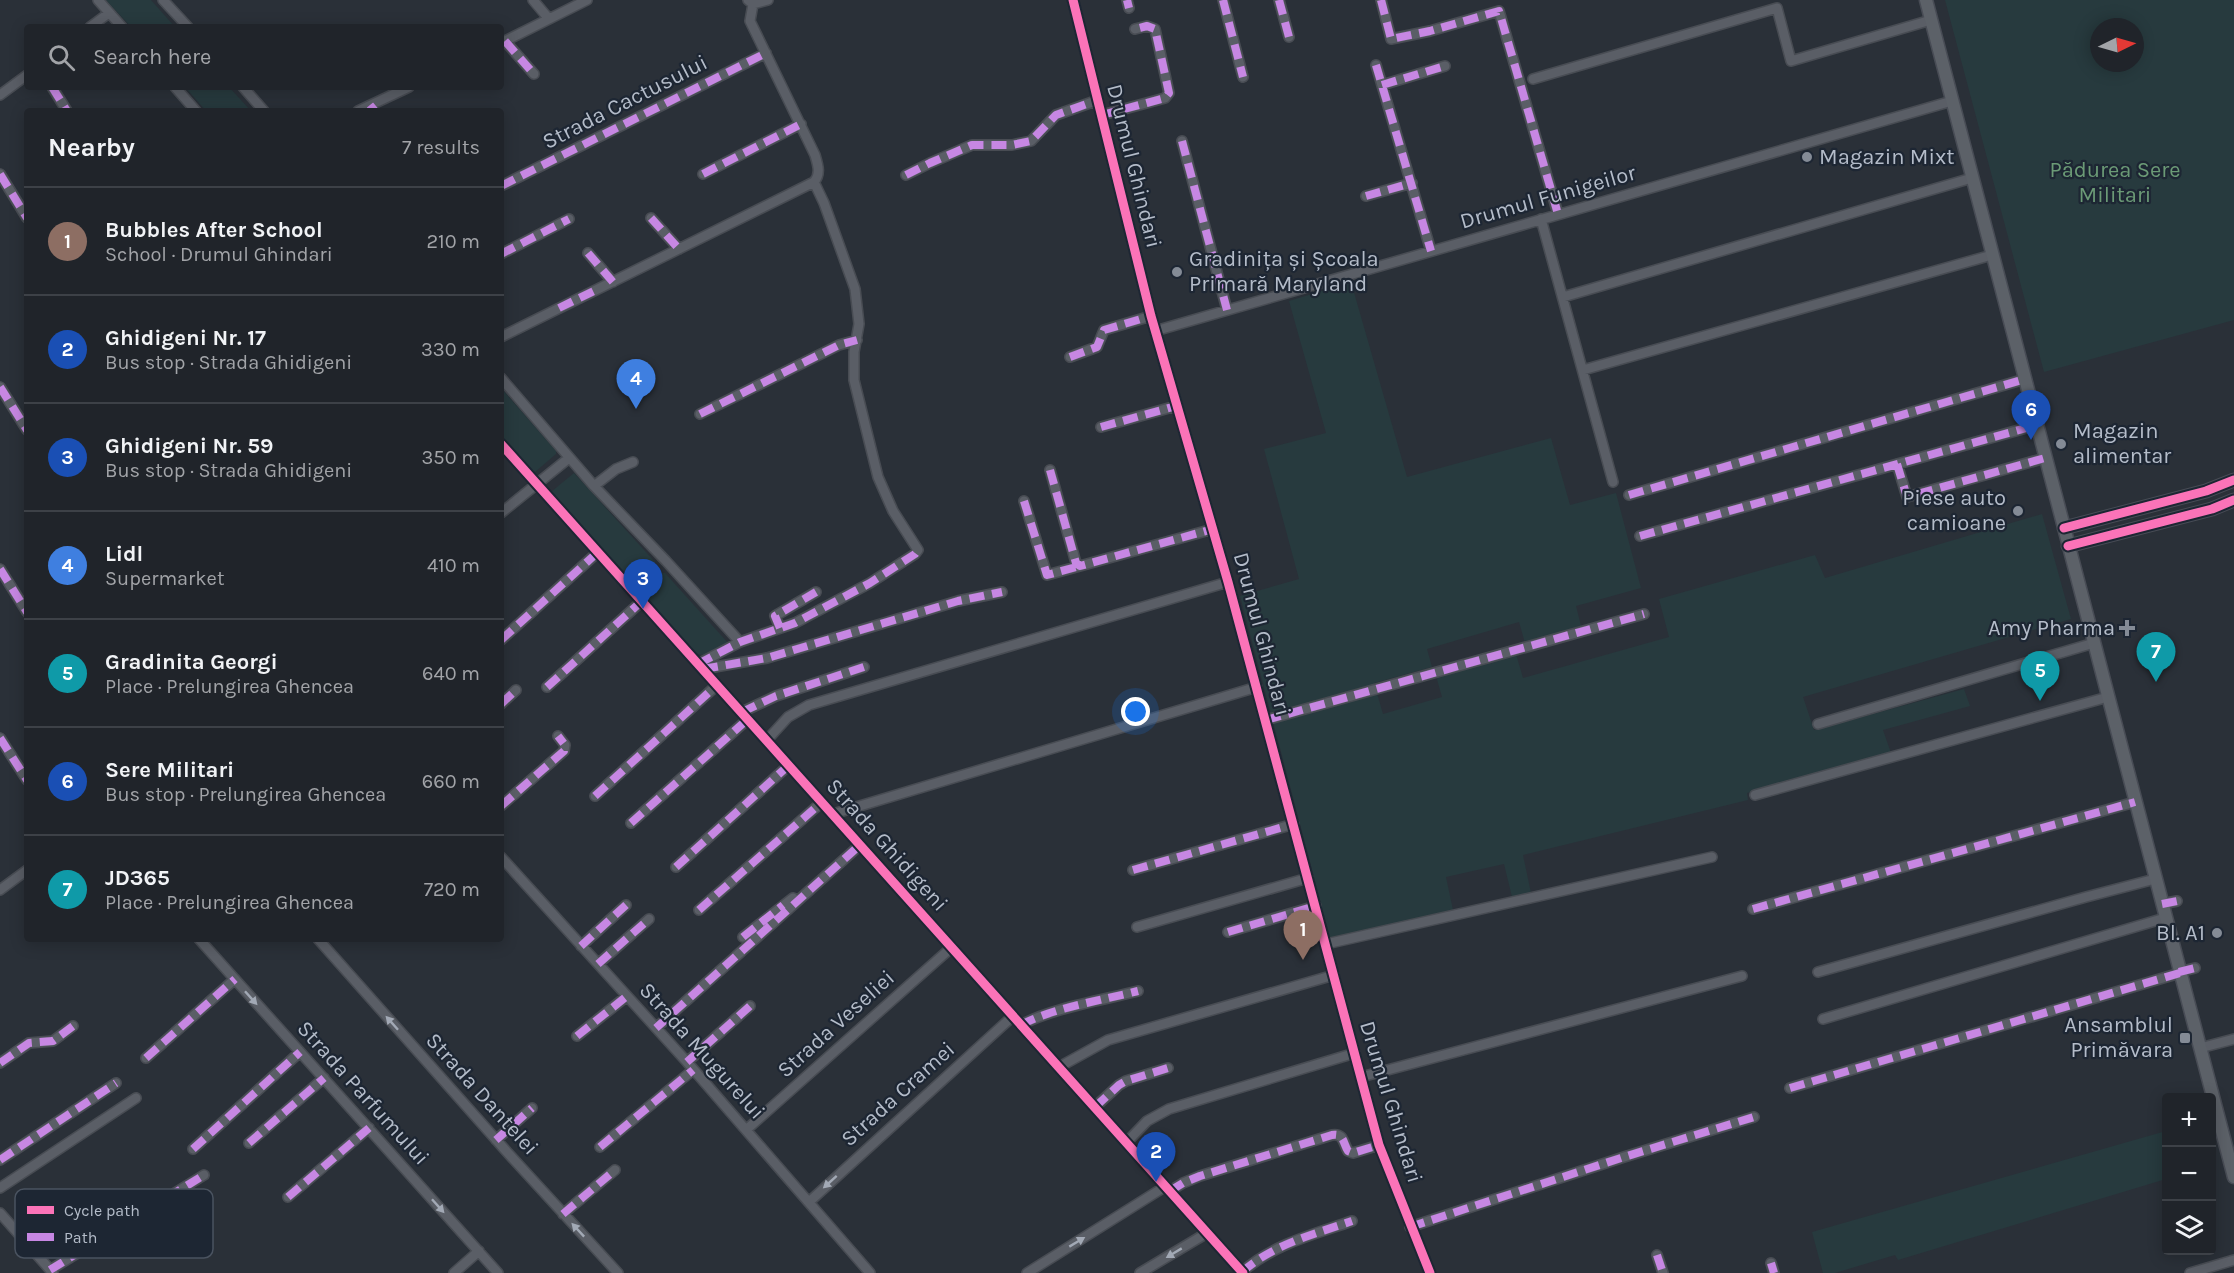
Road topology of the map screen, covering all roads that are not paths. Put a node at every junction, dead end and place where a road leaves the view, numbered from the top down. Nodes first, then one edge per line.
1 (98, 0) edge
2 (163, 0) edge
3 (533, 0) edge
4 (585, 0) edge
5 (768, 0) edge
6 (1073, 0) edge
7 (1223, 0) edge
8 (1279, 0) edge
9 (1382, 0) edge
10 (1926, 0) edge
11 (750, 2) edge
12 (109, 13) junction
13 (549, 19) junction
14 (1931, 20) junction
15 (94, 24) edge
16 (119, 24) edge
17 (185, 24) edge
18 (1135, 29) dead end
19 (1288, 37) dead end
20 (504, 42) edge
21 (504, 43) edge
22 (766, 54) junction
23 (1376, 64) dead end
24 (1445, 66) dead end
25 (534, 74) dead end
26 (1243, 76) dead end
27 (24, 77) edge
28 (1533, 79) dead end
29 (1382, 85) junction
30 (54, 90) edge
31 (178, 90) edge
32 (246, 90) edge
33 (404, 90) edge
34 (0, 95) edge
35 (1098, 100) junction
36 (1952, 101) junction
37 (65, 108) edge
38 (193, 108) edge
39 (261, 108) edge
40 (372, 108) edge
41 (1102, 115) junction
42 (801, 124) junction
43 (1182, 141) dead end
44 (0, 174) edge
45 (703, 174) dead end
46 (906, 175) dead end
47 (1972, 178) junction
48 (814, 182) junction
49 (1412, 183) junction
50 (504, 185) edge
51 (1366, 196) dead end
52 (24, 213) edge
53 (1558, 214) junction
54 (651, 218) dead end
55 (569, 219) dead end
56 (1541, 219) junction
57 (679, 249) junction
58 (1431, 251) junction
59 (504, 252) edge
60 (588, 253) dead end
61 (1992, 255) junction
62 (613, 282) junction
63 (1563, 297) junction
64 (1227, 310) junction
65 (1151, 316) junction
66 (1155, 331) junction
67 (504, 336) edge
68 (857, 340) junction
69 (1070, 357) dead end
70 (1583, 370) junction
71 (2025, 379) junction
72 (504, 382) edge
73 (0, 387) edge
74 (1176, 405) junction
75 (700, 414) dead end
76 (24, 425) edge
77 (2037, 425) junction
78 (1101, 427) dead end
79 (504, 447) edge
80 (569, 458) junction
81 (2045, 458) junction
82 (633, 462) dead end
83 (1897, 464) junction
84 (1050, 470) dead end
85 (2234, 480) edge
86 (1613, 482) dead end
87 (538, 485) junction
88 (594, 486) junction
89 (1629, 495) dead end
90 (2234, 500) edge
91 (1024, 501) dead end
92 (504, 511) edge
93 (2064, 528) junction
94 (1213, 529) junction
95 (1640, 536) dead end
96 (2068, 546) junction
97 (598, 552) junction
98 (1080, 566) junction
99 (0, 569) edge
100 (1228, 582) junction
101 (816, 592) dead end
102 (1002, 592) dead end
103 (642, 601) junction
104 (24, 607) edge
105 (1644, 614) dead end
106 (780, 628) junction
107 (504, 637) edge
108 (740, 642) junction
109 (2094, 643) junction
110 (700, 666) junction
111 (864, 668) dead end
112 (717, 685) junction
113 (547, 687) dead end
114 (1257, 687) junction
115 (516, 690) dead end
116 (2108, 697) junction
117 (504, 701) edge
118 (745, 716) junction
119 (1266, 720) junction
120 (1818, 724) dead end
121 (558, 736) dead end
122 (0, 738) edge
123 (767, 740) junction
124 (789, 765) junction
125 (24, 775) edge
126 (1755, 795) dead end
127 (595, 796) dead end
128 (822, 802) junction
129 (2135, 802) junction
130 (504, 803) edge
131 (833, 814) junction
132 (631, 823) dead end
133 (1294, 824) junction
134 (858, 843) junction
135 (1712, 857) dead end
136 (504, 860) edge
137 (676, 867) dead end
138 (1133, 870) dead end
139 (24, 872) edge
140 (1308, 878) junction
141 (2155, 879) junction
142 (0, 890) edge
143 (2177, 901) dead end
144 (2162, 904) junction
145 (626, 905) dead end
146 (1316, 906) junction
147 (1753, 909) dead end
148 (699, 910) dead end
149 (2165, 918) junction
150 (649, 920) dead end
151 (1137, 927) dead end
152 (1228, 932) dead end
153 (743, 937) dead end
154 (202, 942) edge
155 (321, 942) edge
156 (1326, 944) junction
157 (581, 946) junction
158 (952, 947) junction
159 (598, 964) junction
160 (2195, 968) dead end
161 (1818, 972) dead end
162 (2180, 972) junction
163 (1334, 975) junction
164 (1742, 976) dead end
165 (235, 980) junction
166 (1138, 991) dead end
167 (627, 996) junction
168 (750, 1006) dead end
169 (1013, 1016) junction
170 (1823, 1019) dead end
171 (1021, 1025) junction
172 (73, 1026) dead end
173 (656, 1028) junction
174 (578, 1036) dead end
175 (2234, 1039) edge
176 (2200, 1048) junction
177 (300, 1052) junction
178 (1355, 1053) junction
179 (146, 1058) dead end
180 (0, 1063) edge
181 (690, 1066) junction
182 (1059, 1067) junction
183 (1168, 1068) dead end
184 (1361, 1077) junction
185 (324, 1078) junction
186 (116, 1083) dead end
187 (1791, 1088) dead end
188 (136, 1098) dead end
189 (1095, 1107) junction
190 (532, 1108) dead end
191 (1755, 1117) dead end
192 (369, 1128) junction
193 (746, 1130) junction
194 (496, 1140) junction
195 (249, 1143) dead end
196 (1126, 1143) junction
197 (1379, 1145) junction
198 (600, 1147) dead end
199 (193, 1149) dead end
200 (0, 1160) edge
201 (615, 1170) dead end
202 (204, 1175) dead end
203 (2234, 1177) edge
204 (0, 1188) edge
205 (182, 1189) edge
206 (1168, 1189) junction
207 (288, 1197) dead end
208 (809, 1202) junction
209 (0, 1213) edge
210 (563, 1214) junction
211 (1352, 1221) dead end
212 (1410, 1227) junction
213 (15, 1230) edge
214 (1207, 1233) junction
215 (478, 1251) junction
216 (1657, 1255) dead end
217 (40, 1258) edge
218 (73, 1258) edge
219 (2234, 1260) edge
220 (52, 1271) edge
221 (454, 1273) edge
222 (498, 1273) edge
223 (618, 1273) edge
224 (870, 1273) edge
225 (1027, 1273) edge
226 (1140, 1273) edge
227 (1243, 1273) edge
228 (1430, 1273) edge
229 (1663, 1273) edge
230 (2190, 1273) edge

1 - 12 street
2 - 17 street
3 - 13 street
4 - 13 street
5 - 11 street
6 - 35 street, Drumul Ghindari
7 - 26 street
8 - 19 street
9 - 53 street
10 - 14 main road
11 - 22 street
12 - 15 street
12 - 16 street
13 - 20 street
14 - 28 street
14 - 36 main road
18 - 41 street
21 - 25 street
22 - 42 street
22 - 50 street, Strada Cactusului
23 - 29 street
24 - 29 street
27 - 34 street
29 - 49 street
30 - 37 street
31 - 38 street
32 - 39 street
33 - 40 street
35 - 41 street, Drumul Ghindari
35 - 46 street
36 - 47 main road
36 - 53 street, Drumul Funigeilor
41 - 65 street, Drumul Ghindari
42 - 45 street
42 - 48 street
43 - 64 street
44 - 52 street
47 - 61 main road
47 - 63 street
48 - 57 street
48 - 68 street
49 - 51 street
49 - 58 street
53 - 56 street, Drumul Funigeilor
54 - 57 street
55 - 59 street
56 - 58 street, Drumul Funigeilor
56 - 63 street
57 - 62 street
58 - 64 street, Drumul Funigeilor
60 - 62 street
61 - 70 street
61 - 71 main road
62 - 67 street
63 - 70 street
64 - 66 street, Drumul Funigeilor
65 - 66 street, Drumul Ghindari
65 - 69 street
66 - 74 street, Drumul Ghindari
68 - 75 street
68 - 106 street
70 - 86 street
71 - 77 main road
71 - 89 street
72 - 80 street
73 - 76 street
74 - 78 street
74 - 94 street, Drumul Ghindari
77 - 81 main road
77 - 83 street
79 - 87 street, Strada Ghidigeni
80 - 87 street
80 - 88 street
81 - 83 street
81 - 93 main road
82 - 88 street
83 - 95 street
84 - 98 street
85 - 93 main road
87 - 92 street
87 - 97 street, Strada Ghidigeni
88 - 108 street
90 - 96 main road
91 - 98 street
93 - 96 main road
94 - 98 street
94 - 100 street, Drumul Ghindari
96 - 109 main road
97 - 103 street, Strada Ghidigeni
97 - 107 street
99 - 104 street
100 - 114 street, Drumul Ghindari
100 - 123 street
101 - 106 street
102 - 110 street
103 - 110 street, Strada Ghidigeni
103 - 113 street
105 - 119 street
106 - 108 street
108 - 110 street
109 - 116 main road
109 - 120 street
110 - 112 street, Strada Ghidigeni
111 - 118 street
112 - 118 street, Strada Ghidigeni
112 - 127 street
114 - 119 street, Drumul Ghindari
114 - 131 street
115 - 117 street
116 - 126 street
116 - 129 main road
118 - 123 street, Strada Ghidigeni
118 - 132 street
119 - 133 street, Drumul Ghindari
121 - 130 street
122 - 125 street
123 - 124 street, Strada Ghidigeni
124 - 128 street, Strada Ghidigeni
124 - 137 street
128 - 131 street, Strada Ghidigeni
128 - 148 street
129 - 141 main road
129 - 147 street
131 - 134 street, Strada Ghidigeni
133 - 138 street
133 - 140 street, Drumul Ghindari
134 - 153 street
134 - 158 street, Strada Ghidigeni
134 - 173 street
135 - 156 street
136 - 157 street, Strada Mugurelui
139 - 142 street
140 - 146 street, Drumul Ghindari
140 - 151 street
141 - 144 main road
141 - 161 street
143 - 144 street
144 - 149 main road
145 - 157 street
146 - 152 street
146 - 156 street, Drumul Ghindari
149 - 162 main road
149 - 170 street
150 - 159 street
154 - 165 street, Strada Parfumului
194 -> 155 street, Strada Dantelei
156 - 163 street, Drumul Ghindari
157 - 159 street, Strada Mugurelui
158 - 169 street, Strada Ghidigeni
158 - 193 street, Strada Veseliei
159 - 167 street, Strada Mugurelui
160 - 162 street
162 - 176 main road
162 - 187 street
163 - 178 street, Drumul Ghindari
163 - 182 street
164 - 184 street, Drumul Ghindari
165 -> 177 street, Strada Parfumului
165 - 179 street
166 - 171 street
167 - 173 street, Strada Mugurelui
167 - 174 street
168 - 181 street
169 - 171 street, Strada Ghidigeni
169 -> 208 street, Strada Cramei
171 - 182 street, Strada Ghidigeni
172 - 180 street
173 - 181 street, Strada Mugurelui
175 - 176 street
176 - 203 main road
177 - 185 street, Strada Parfumului
177 - 199 street
178 - 184 street, Drumul Ghindari
178 - 196 street, Drumul Ghindari
181 - 193 street, Strada Mugurelui
181 - 198 street
182 - 189 street, Strada Ghidigeni
183 - 189 street
184 - 197 street, Drumul Ghindari
185 - 192 street, Strada Parfumului
185 - 195 street
186 - 200 street
188 - 204 street
189 - 196 street, Strada Ghidigeni
190 - 194 street
191 - 212 street
192 - 207 street
192 -> 215 street, Strada Parfumului
193 - 208 street, Strada Mugurelui
194 - 210 street, Strada Dantelei
196 - 206 street, Strada Ghidigeni
197 - 206 street, Drumul Ghindari
197 - 212 street, Drumul Ghindari
201 - 210 street
202 - 205 street
206 - 214 street, Strada Ghidigeni
225 -> 206 street
208 - 224 street, Strada Mugurelui
209 - 213 street
223 -> 210 street, Strada Dantelei
211 - 227 street
212 - 228 street, Drumul Ghindari
214 -> 226 street
214 - 227 street, Strada Ghidigeni
215 - 221 street
215 - 222 street, Strada Parfumului
216 - 229 street
217 - 220 street
218 - 220 street
219 - 230 street

